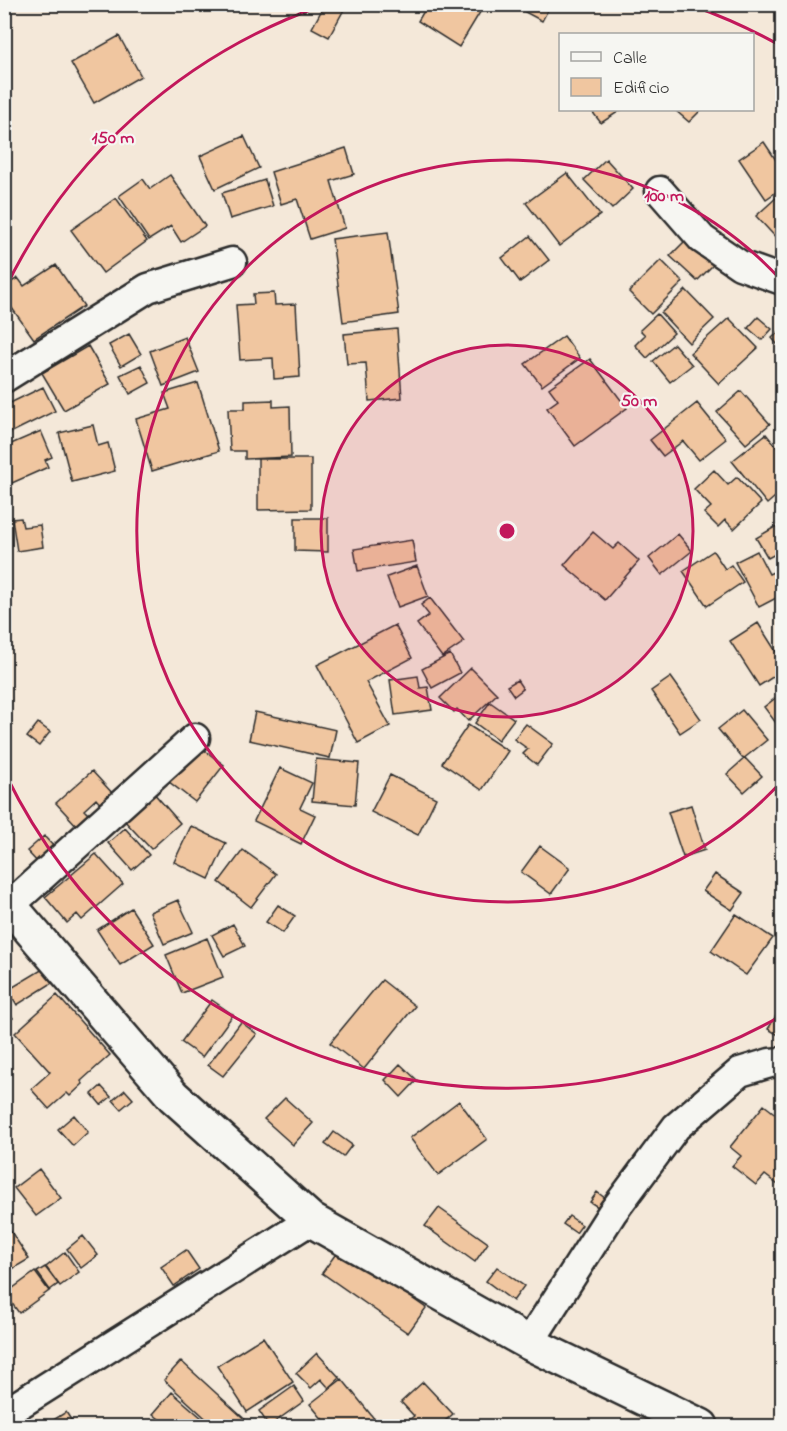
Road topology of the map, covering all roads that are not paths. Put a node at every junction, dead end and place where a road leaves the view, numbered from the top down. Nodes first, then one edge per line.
1 (660, 191) dead end
2 (232, 262) dead end
3 (783, 280) edge
4 (4, 378) edge
5 (195, 738) dead end
6 (7, 902) edge
7 (783, 1062) edge
8 (311, 1220) junction
9 (529, 1343) junction
10 (4, 1414) edge
11 (701, 1426) edge

1 - 3 street
2 - 4 street
5 - 6 street
6 - 8 street
7 - 9 street
8 - 9 street
8 - 10 street
9 - 11 street

